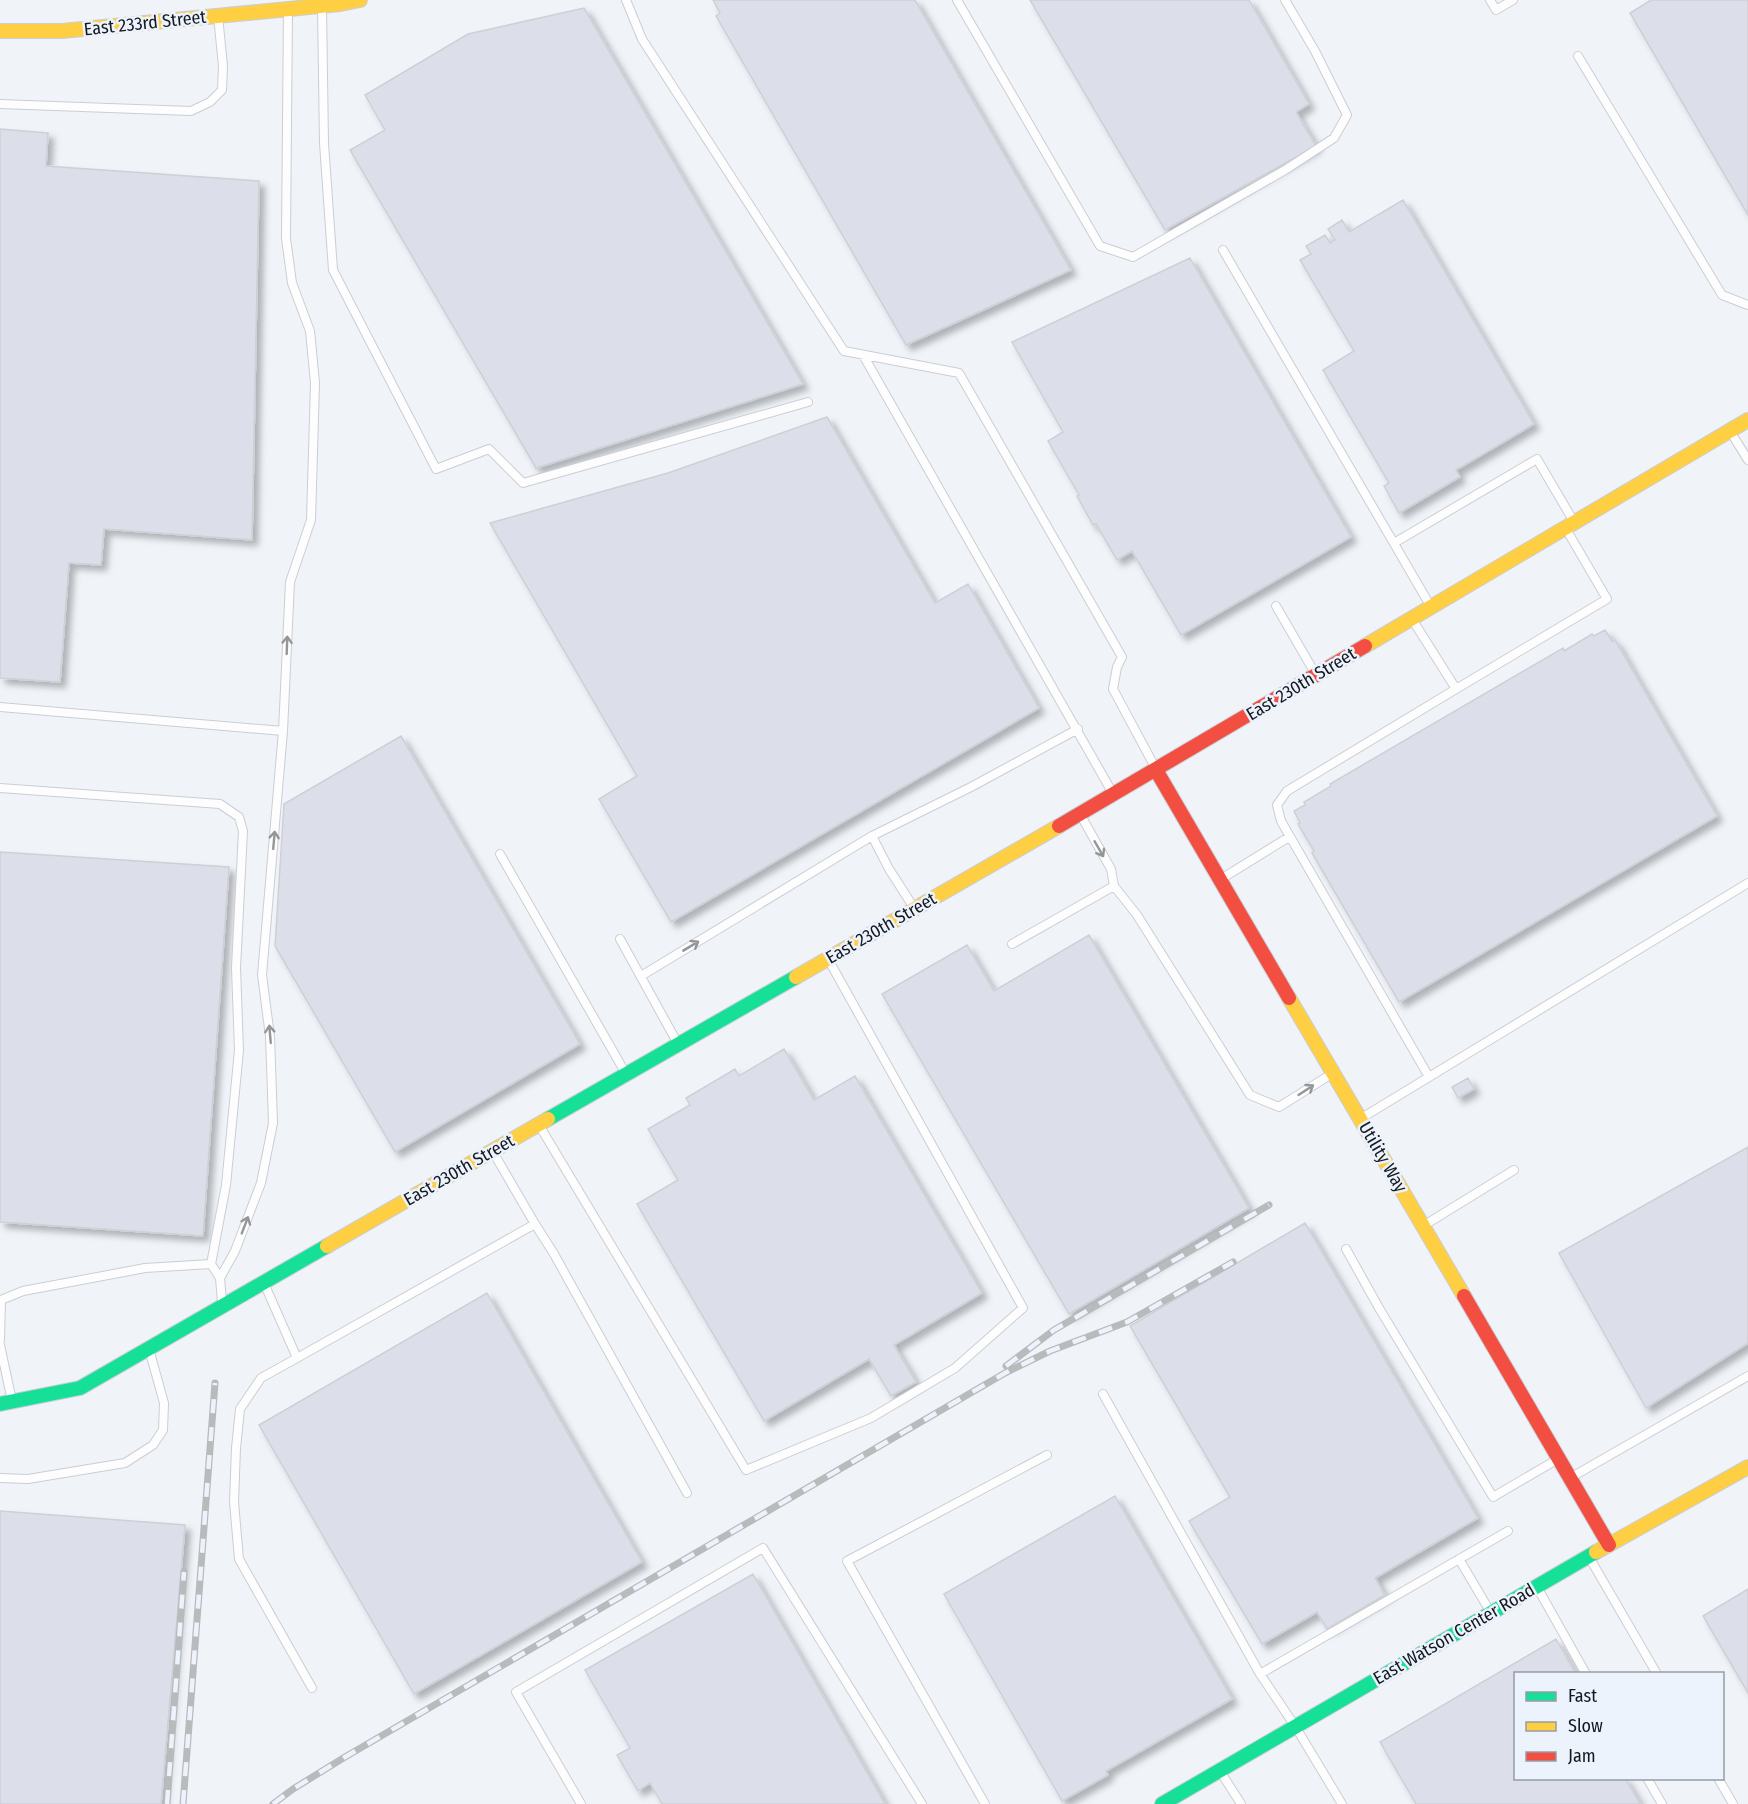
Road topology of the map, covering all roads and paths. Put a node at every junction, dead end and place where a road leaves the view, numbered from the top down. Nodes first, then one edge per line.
1 (360, 0) edge
2 (626, 0) edge
3 (957, 0) edge
4 (1285, 0) edge
5 (1490, 0) edge
6 (1513, 0) edge
7 (313, 4) edge
8 (288, 9) junction
9 (227, 13) junction
10 (0, 31) edge
11 (1578, 56) dead end
12 (0, 104) edge
13 (1223, 250) dead end
14 (1748, 305) edge
15 (863, 355) junction
16 (808, 402) dead end
17 (1748, 420) edge
18 (1730, 430) junction
19 (1748, 460) edge
20 (1570, 525) junction
21 (1394, 543) junction
22 (1276, 606) dead end
23 (1431, 607) junction
24 (1412, 619) junction
25 (1316, 675) junction
26 (1456, 689) junction
27 (0, 707) edge
28 (1078, 729) junction
29 (284, 731) junction
30 (1156, 770) junction
31 (0, 788) edge
32 (1113, 794) junction
33 (1079, 814) junction
34 (872, 836) junction
35 (1289, 837) junction
36 (500, 854) dead end
37 (1220, 879) junction
38 (1748, 883) edge
39 (1114, 886) junction
40 (914, 909) junction
41 (620, 939) dead end
42 (1012, 944) dead end
43 (827, 959) junction
44 (641, 976) junction
45 (678, 1044) junction
46 (1333, 1072) junction
47 (627, 1074) junction
48 (1429, 1077) junction
49 (1360, 1119) junction
50 (539, 1124) junction
51 (493, 1151) junction
52 (1514, 1170) dead end
53 (535, 1224) junction
54 (1423, 1226) junction
55 (1346, 1249) dead end
56 (211, 1264) junction
57 (220, 1278) junction
58 (264, 1282) junction
59 (222, 1306) junction
60 (0, 1340) edge
61 (0, 1346) edge
62 (149, 1348) junction
63 (297, 1358) junction
64 (1748, 1376) edge
65 (1103, 1394) dead end
66 (6, 1402) edge
67 (1047, 1455) dead end
68 (1558, 1459) junction
69 (1748, 1467) edge
70 (0, 1478) edge
71 (1570, 1478) junction
72 (687, 1493) dead end
73 (1508, 1531) dead end
74 (1609, 1545) junction
75 (1588, 1556) junction
76 (1459, 1559) junction
77 (1537, 1587) junction
78 (1491, 1613) junction
79 (1586, 1672) edge
80 (1656, 1672) edge
81 (1260, 1674) junction
82 (312, 1688) dead end
83 (1296, 1726) junction
84 (1219, 1771) junction
85 (1648, 1780) edge
86 (1719, 1780) edge
87 (581, 1804) edge
88 (922, 1804) edge
89 (985, 1804) edge
90 (1162, 1804) edge
91 (1242, 1804) edge
92 (1342, 1804) edge
93 (1662, 1804) edge
94 (1733, 1804) edge

1 - 7 street, East 233rd Street
2 - 15 lane
3 - 4 lane
5 - 6 lane
7 - 8 street, East 233rd Street
7 - 16 lane
8 - 9 street, East 233rd Street
29 -> 8 lane
9 - 10 street, East 233rd Street
9 - 12 lane
11 - 14 lane
13 - 21 lane
15 - 28 lane
15 - 30 lane
17 - 18 street, East 230th Street
18 - 19 lane
18 - 20 street, East 230th Street
20 - 21 lane
20 - 23 street, East 230th Street
20 - 26 lane
21 - 23 lane
22 - 25 lane
23 - 24 street, East 230th Street
24 - 25 street, East 230th Street
24 - 26 lane
25 - 30 street, East 230th Street
26 - 35 lane
27 - 29 lane
28 - 32 lane
28 - 34 lane
57 -> 29 lane
30 - 32 street, East 230th Street
30 - 37 street, Utility Way
31 - 56 lane
32 - 33 street, East 230th Street
33 -> 39 lane
33 - 40 street, East 230th Street
34 - 40 lane
44 -> 34 lane
35 - 37 lane
35 - 48 lane
36 - 47 lane
37 - 46 street, Utility Way
38 - 48 lane
39 - 42 lane
39 -> 46 lane
40 - 43 street, East 230th Street
41 - 44 lane
43 - 45 street, East 230th Street
43 - 50 lane
44 - 45 lane
45 - 47 street, East 230th Street
46 - 49 street, Utility Way
47 - 50 street, East 230th Street
48 - 49 lane
49 - 54 street, Utility Way
50 - 51 street, East 230th Street
51 - 53 lane
51 - 58 street, East 230th Street
52 - 54 lane
53 - 63 lane
53 - 72 lane
54 - 68 street, Utility Way
55 - 68 lane
56 - 57 lane
56 - 60 lane
57 - 59 lane
58 - 59 street, East 230th Street
58 - 63 lane
59 - 62 street, East 230th Street
61 - 66 lane
62 - 66 street, East 230th Street
62 - 70 lane
63 - 82 lane
64 - 71 lane
65 - 81 lane
67 - 89 lane
68 - 71 street, Utility Way
69 - 74 street, East Watson Center Road
71 - 74 street, Utility Way
73 - 76 lane
74 - 75 street, East Watson Center Road
75 - 77 street, East Watson Center Road
75 - 80 lane
76 - 78 lane
76 - 81 lane
77 - 78 street, East Watson Center Road
77 - 79 lane
78 - 83 street, East Watson Center Road
81 - 83 lane
83 - 84 street, East Watson Center Road
83 - 92 lane
84 - 90 street, East Watson Center Road
84 - 91 lane
85 - 93 lane
86 - 94 lane
87 - 88 lane

